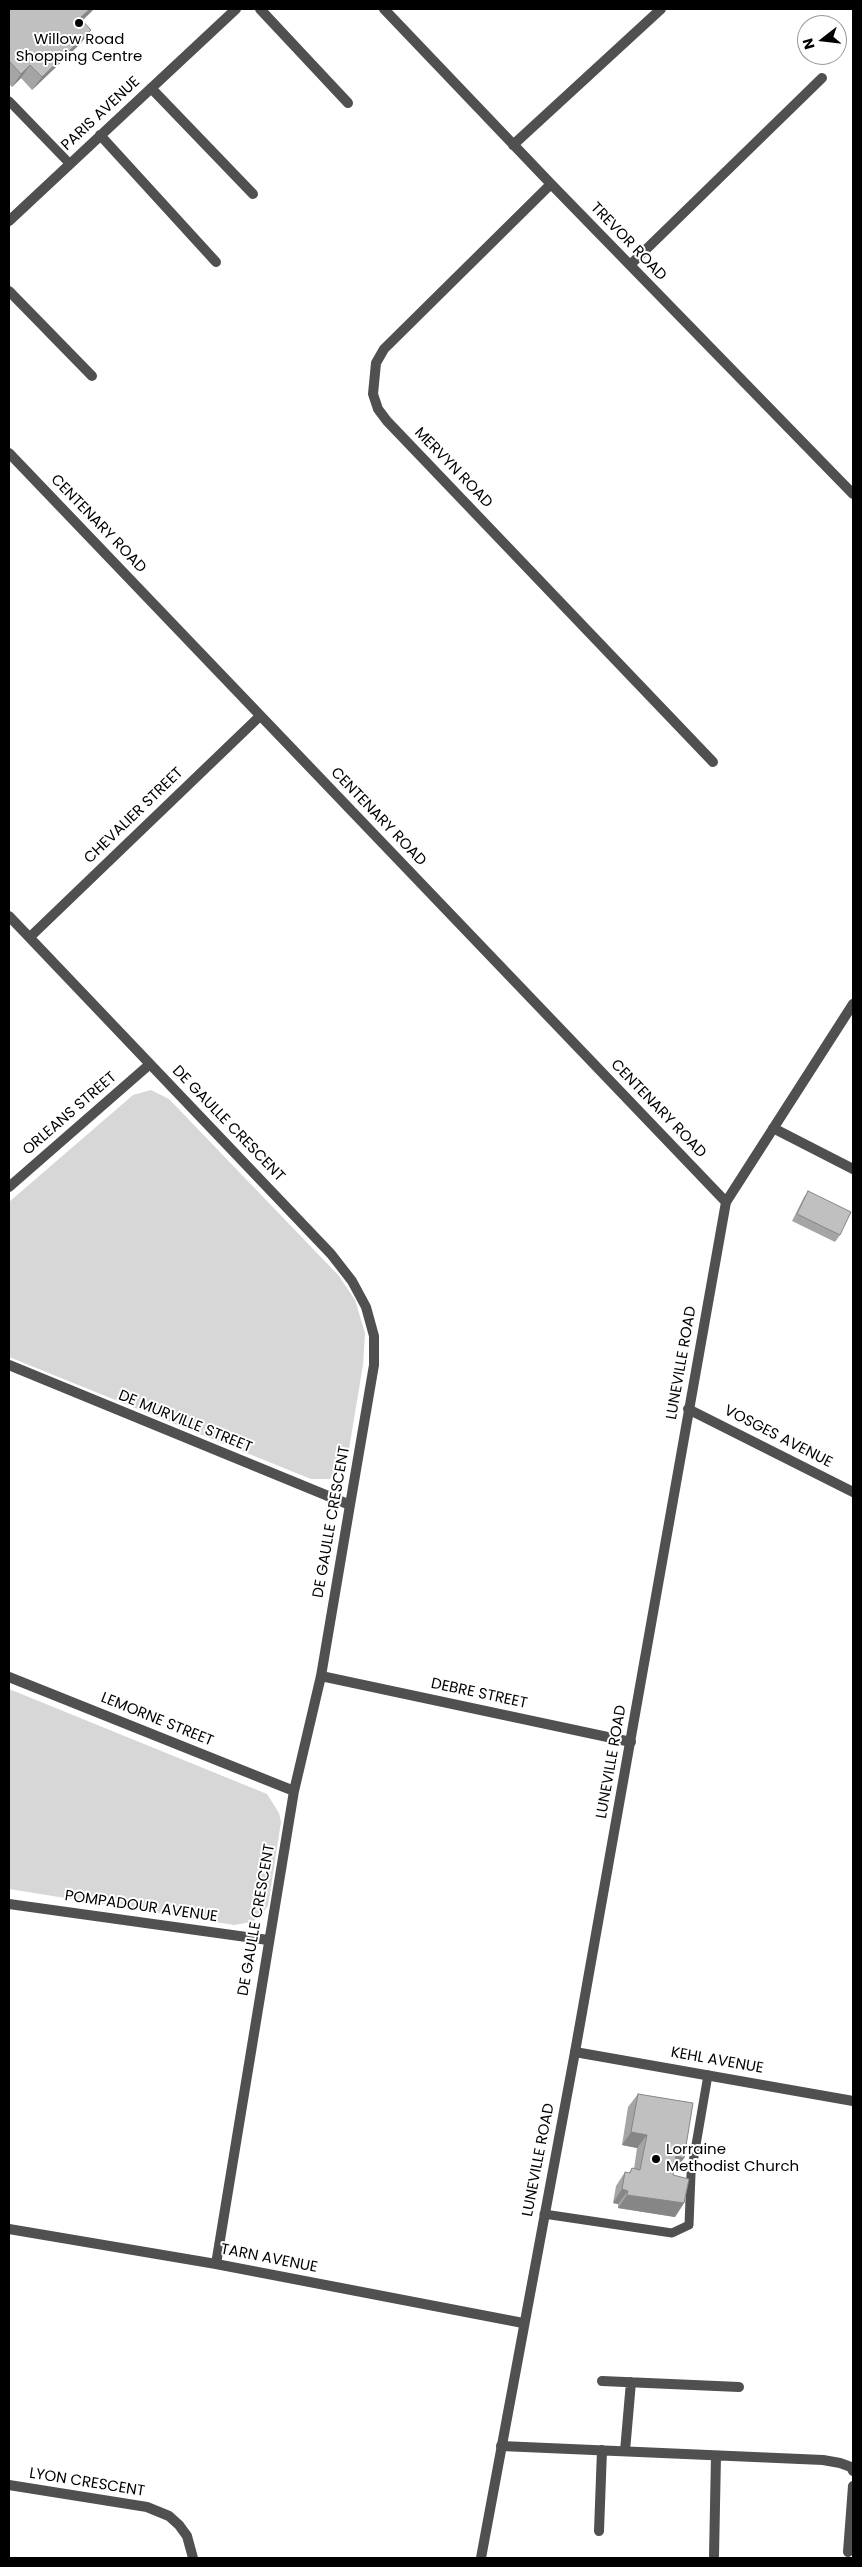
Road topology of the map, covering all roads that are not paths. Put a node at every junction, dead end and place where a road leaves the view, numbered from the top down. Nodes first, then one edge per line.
1 (236, 9) edge
2 (260, 9) edge
3 (385, 9) edge
4 (661, 9) edge
5 (822, 78) dead end
6 (151, 88) junction
7 (9, 101) edge
8 (348, 103) dead end
9 (100, 135) junction
10 (514, 145) junction
11 (70, 164) junction
12 (551, 184) junction
13 (253, 194) dead end
14 (9, 221) edge
15 (216, 262) dead end
16 (630, 265) junction
17 (9, 291) edge
18 (92, 376) dead end
19 (9, 453) edge
20 (853, 494) edge
21 (260, 716) junction
22 (713, 762) dead end
23 (9, 916) edge
24 (30, 937) junction
25 (853, 1004) edge
26 (150, 1064) junction
27 (773, 1128) junction
28 (853, 1169) edge
29 (9, 1187) edge
30 (726, 1202) junction
31 (9, 1365) edge
32 (688, 1409) junction
33 (853, 1492) edge
34 (350, 1505) junction
35 (320, 1676) junction
36 (9, 1677) edge
37 (631, 1742) junction
38 (294, 1791) junction
39 (9, 1904) edge
40 (268, 1940) junction
41 (575, 2052) junction
42 (708, 2075) junction
43 (853, 2101) edge
44 (544, 2214) junction
45 (9, 2229) edge
46 (216, 2264) junction
47 (523, 2323) junction
48 (602, 2381) dead end
49 (631, 2382) junction
50 (739, 2387) dead end
51 (501, 2446) junction
52 (602, 2450) junction
53 (625, 2451) junction
54 (716, 2456) junction
55 (853, 2470) edge
56 (9, 2485) edge
57 (853, 2486) edge
58 (599, 2532) dead end
59 (848, 2552) dead end
60 (714, 2556) dead end
61 (193, 2558) edge
62 (481, 2558) edge

1 - 6 street, PARIS AVENUE
2 - 8 street
3 - 10 street, TREVOR ROAD
4 - 10 street
5 - 16 street
6 - 9 street, PARIS AVENUE
6 - 13 street
7 - 11 lane
9 - 11 street, PARIS AVENUE
9 - 15 street
10 - 12 street, TREVOR ROAD
11 - 14 street, PARIS AVENUE
12 - 16 street, TREVOR ROAD
12 - 22 street, MERVYN ROAD
16 - 20 street, TREVOR ROAD
17 - 18 street
19 - 21 street, CENTENARY ROAD
21 - 24 street, CHEVALIER STREET
21 - 30 street, CENTENARY ROAD
23 - 24 street, DE GAULLE CRESCENT
24 - 26 street, DE GAULLE CRESCENT
25 - 27 street, LUNEVILLE ROAD
26 - 29 street, ORLEANS STREET
26 - 34 street, DE GAULLE CRESCENT
27 - 28 street
27 - 30 street, LUNEVILLE ROAD
30 - 32 street, LUNEVILLE ROAD
31 - 34 street, DE MURVILLE STREET
32 - 33 street, VOSGES AVENUE
32 - 37 street, LUNEVILLE ROAD
34 - 35 street, DE GAULLE CRESCENT
35 - 37 street, DEBRE STREET
35 - 38 street, DE GAULLE CRESCENT
36 - 38 street, LEMORNE STREET
37 - 41 street, LUNEVILLE ROAD
38 - 40 street, DE GAULLE CRESCENT
39 - 40 street, POMPADOUR AVENUE
40 - 46 street, DE GAULLE CRESCENT
41 - 42 street, KEHL AVENUE
41 - 44 street, LUNEVILLE ROAD
42 - 43 street, KEHL AVENUE
42 - 44 lane
44 - 47 street, LUNEVILLE ROAD
45 - 46 street, TARN AVENUE
46 - 47 street, TARN AVENUE
47 - 51 street, LUNEVILLE ROAD
48 - 49 street
49 - 50 street
49 - 53 street
51 - 52 street
51 - 62 street, LUNEVILLE ROAD
52 - 53 street
52 - 58 street
53 - 54 street
54 - 55 street
54 - 60 street
56 - 61 street, LYON CRESCENT
57 - 59 street

